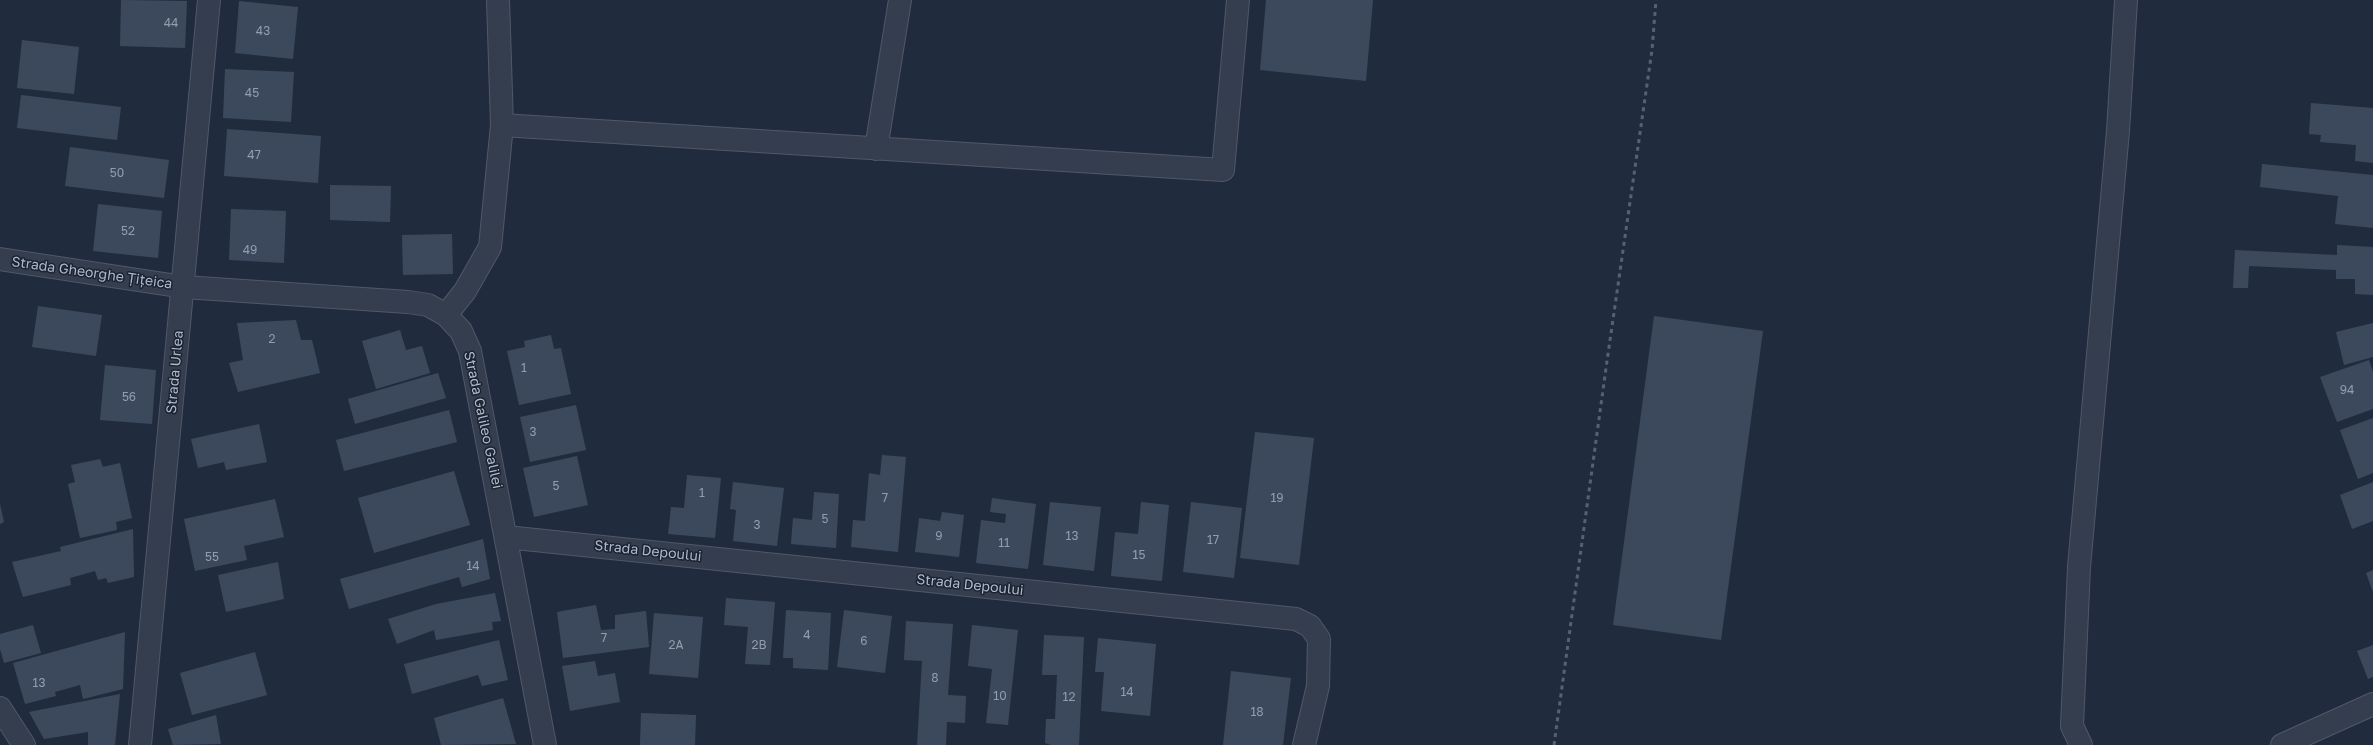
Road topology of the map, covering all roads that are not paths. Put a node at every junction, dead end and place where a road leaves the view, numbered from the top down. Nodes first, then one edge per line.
1 (209, 0) edge
2 (498, 0) edge
3 (900, 0) edge
4 (1238, 0) edge
5 (2126, 0) edge
6 (502, 126) junction
7 (876, 149) junction
8 (0, 260) edge
9 (184, 287) junction
10 (446, 315) junction
11 (506, 537) junction
12 (2373, 704) edge
13 (0, 708) edge
14 (24, 745) edge
15 (140, 745) edge
16 (544, 745) edge
17 (1304, 745) edge
18 (2081, 745) edge
19 (2282, 745) edge

1 - 9 street, Strada Urlea
2 - 6 street
3 - 7 street
4 - 7 street
5 - 18 street
6 - 7 street
6 - 10 street
8 - 9 street, Strada Gheorghe Țițeica
9 - 10 street, Strada Galileo Galilei
9 - 15 street, Strada Urlea
10 - 11 street, Strada Galileo Galilei
11 - 16 street, Strada Galileo Galilei
11 - 17 street, Strada Depoului
12 - 19 street
13 - 14 street

